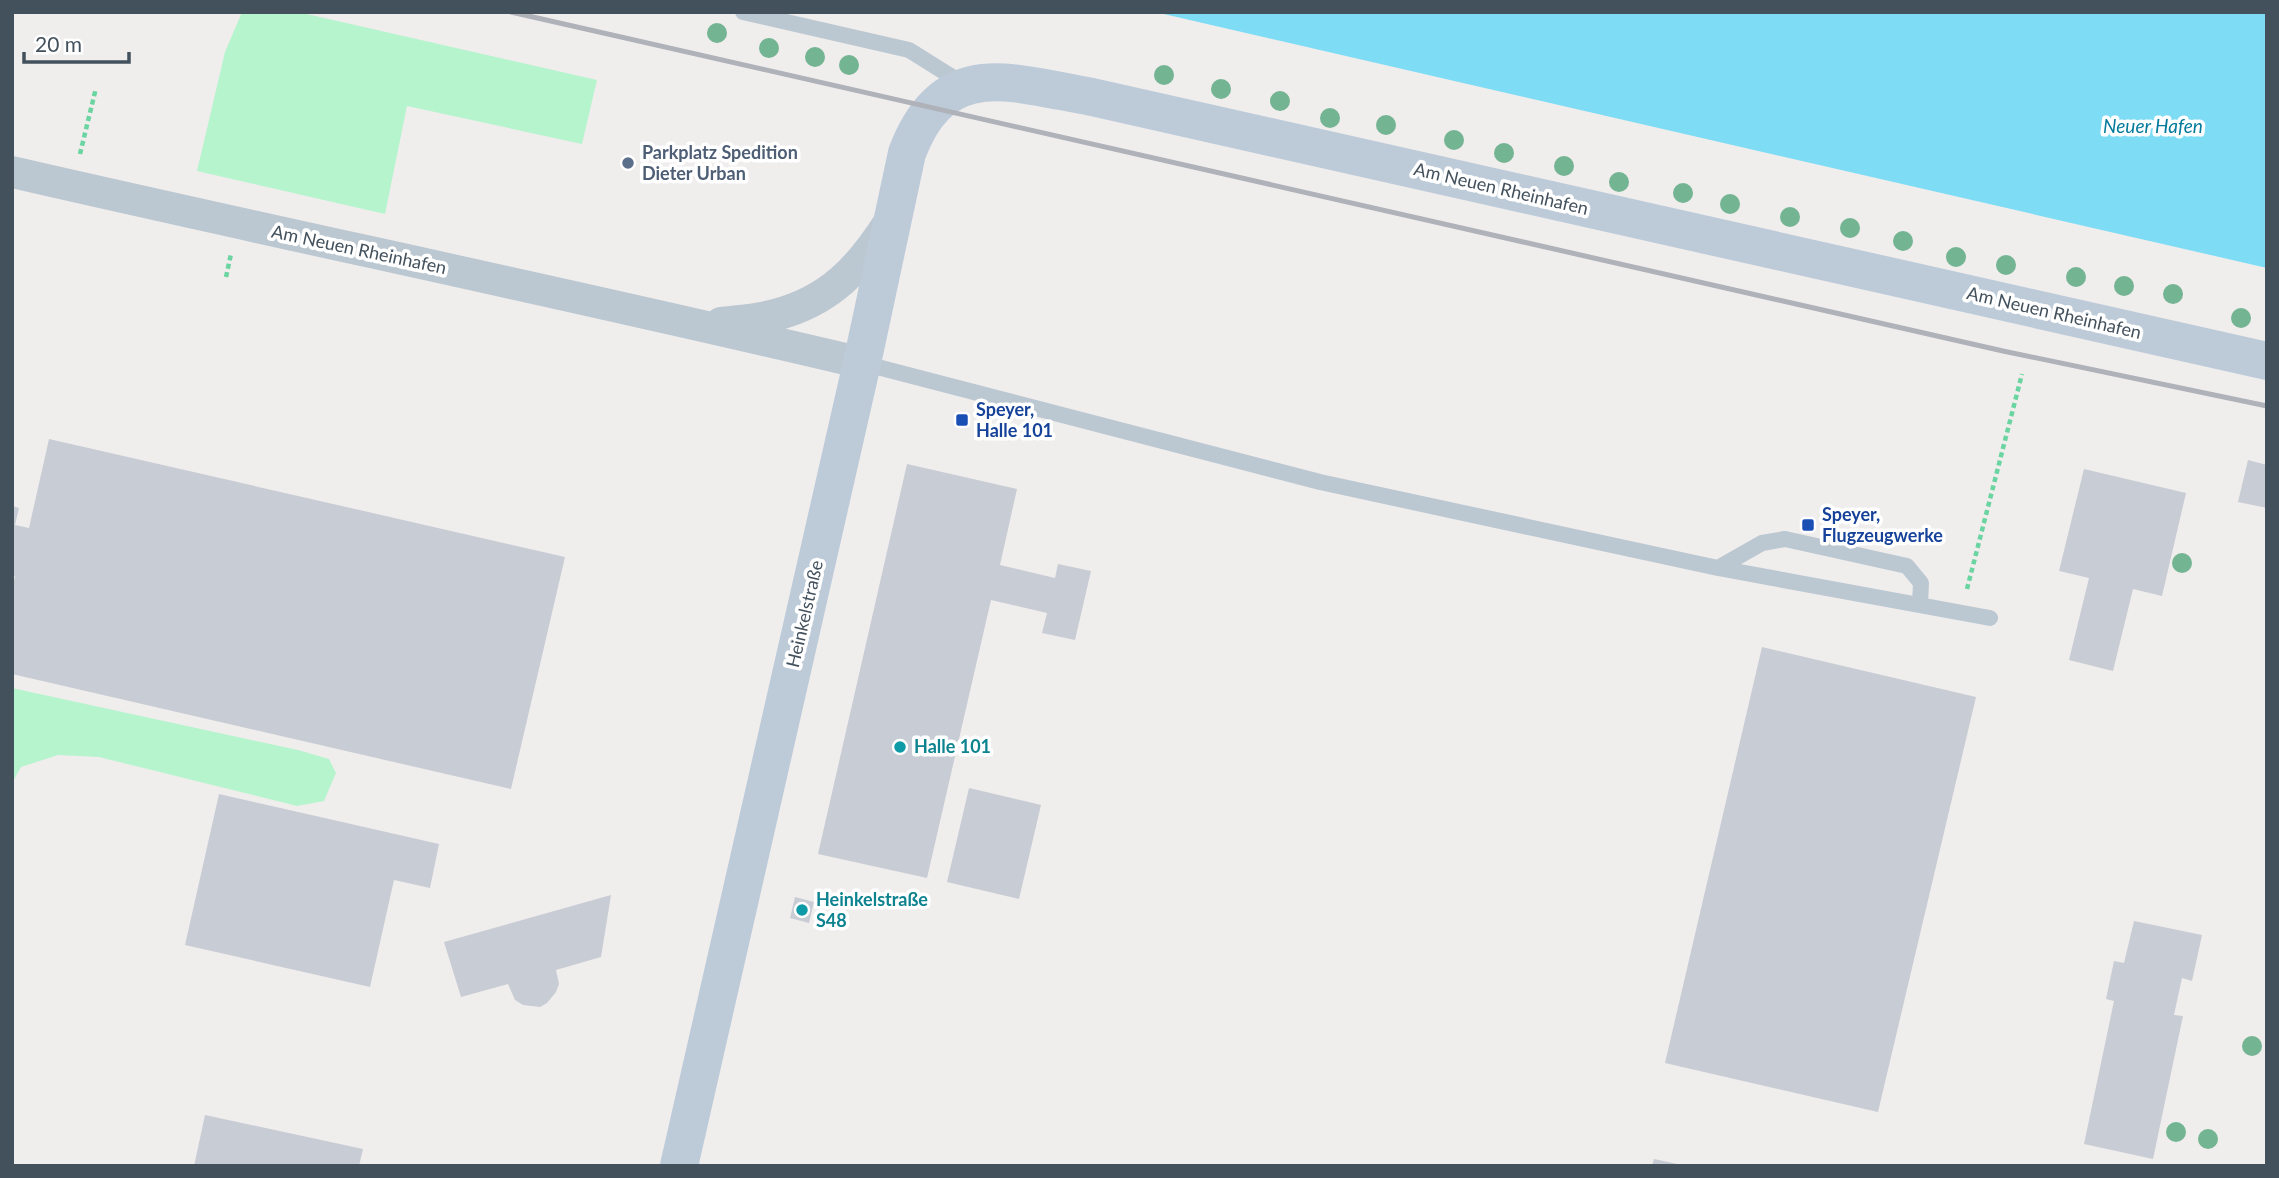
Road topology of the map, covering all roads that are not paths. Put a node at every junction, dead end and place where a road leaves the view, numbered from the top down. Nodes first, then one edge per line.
1 (743, 12) edge
2 (967, 86) junction
3 (12, 172) edge
4 (894, 214) junction
5 (705, 325) junction
6 (2267, 361) edge
7 (862, 363) junction
8 (1718, 568) junction
9 (1920, 605) junction
10 (1990, 618) dead end
11 (679, 1166) edge

1 - 2 lane
2 - 4 street, Heinkelstraße
2 - 6 street, Am Neuen Rheinhafen
3 - 5 street, Am Neuen Rheinhafen
4 - 5 street, Am Neuen Rheinhafen
4 - 7 street, Heinkelstraße
5 - 7 street, Am Neuen Rheinhafen
7 - 8 lane
7 - 11 street, Heinkelstraße
8 - 9 lane
8 - 9 lane
9 - 10 lane

